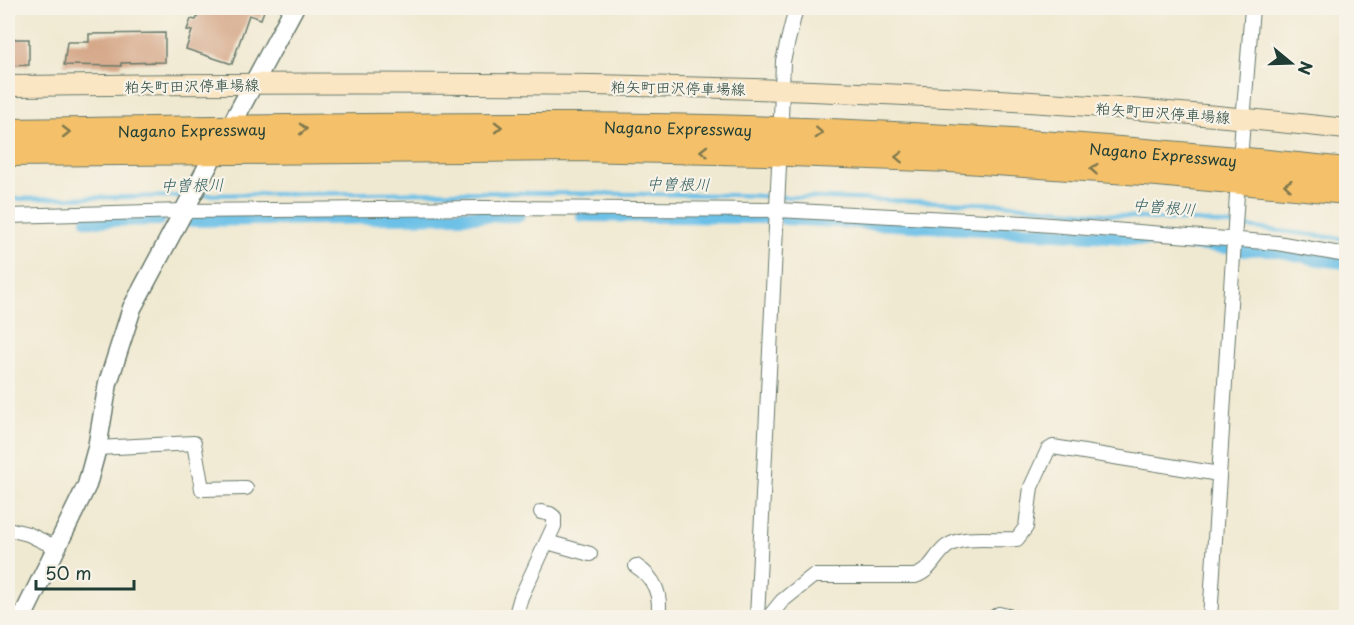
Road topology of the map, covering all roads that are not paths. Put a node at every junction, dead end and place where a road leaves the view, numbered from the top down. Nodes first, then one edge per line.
1 (294, 8) edge
2 (795, 8) edge
3 (1252, 8) edge
4 (254, 84) junction
5 (8, 86) edge
6 (782, 89) junction
7 (235, 118) dead end
8 (781, 118) dead end
9 (1244, 118) junction
10 (1347, 129) edge
11 (8, 132) edge
12 (1241, 147) dead end
13 (8, 153) edge
14 (210, 162) dead end
15 (779, 166) dead end
16 (1347, 171) edge
17 (1347, 191) edge
18 (1238, 194) dead end
19 (777, 210) junction
20 (183, 211) junction
21 (8, 216) edge
22 (1235, 240) junction
23 (1347, 255) edge
24 (97, 448) junction
25 (1219, 474) junction
26 (246, 489) dead end
27 (540, 512) dead end
28 (8, 529) edge
29 (547, 542) junction
30 (57, 548) junction
31 (590, 554) dead end
32 (636, 566) dead end
33 (22, 618) edge
34 (515, 618) edge
35 (657, 618) edge
36 (757, 618) edge
37 (768, 618) edge
38 (993, 618) edge
39 (1017, 618) edge
40 (1210, 618) edge

1 - 4 street
2 - 6 street
3 - 9 street
4 - 5 main road, 粕矢町田沢停車場線
4 - 6 main road, 粕矢町田沢停車場線
4 - 7 street
6 - 8 street
6 - 9 main road, 粕矢町田沢停車場線
9 - 10 main road, 粕矢町田沢停車場線
9 - 12 street
11 -> 16 highway, Nagano Expressway
17 -> 13 highway, Nagano Expressway
14 - 20 street
15 - 19 street
18 - 22 street
19 - 20 street
19 - 22 street
19 - 36 street
20 - 21 street
20 - 24 street
22 - 23 street
22 - 25 street
24 - 26 street
24 - 30 street
25 - 37 street
25 - 40 street
27 - 29 street
28 - 30 street
29 - 31 street
29 - 34 street
30 - 33 street
32 - 35 street
38 - 39 street

